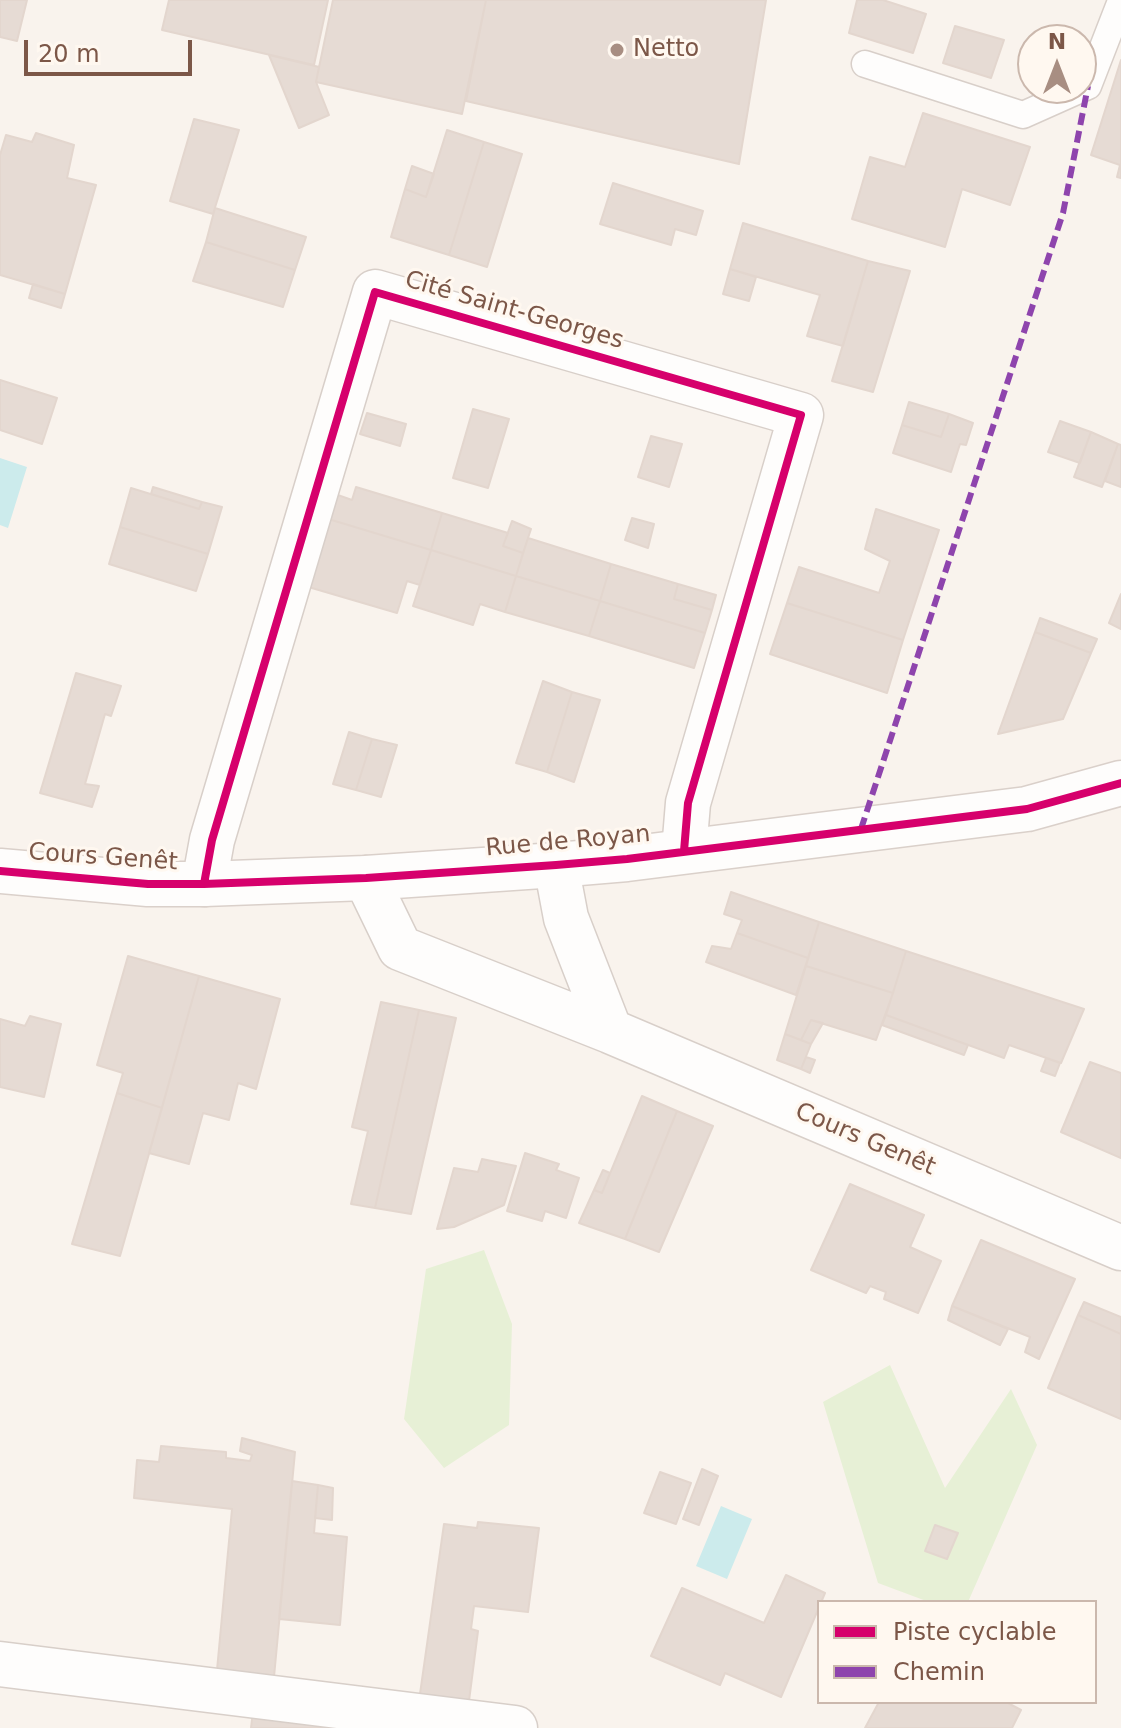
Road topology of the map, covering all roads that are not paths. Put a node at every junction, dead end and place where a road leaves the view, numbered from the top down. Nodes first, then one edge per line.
1 (1121, 1) edge
2 (865, 64) dead end
3 (1121, 783) edge
4 (684, 851) junction
5 (556, 865) junction
6 (0, 871) edge
7 (366, 878) junction
8 (204, 884) junction
9 (610, 1031) junction
10 (1121, 1248) edge
11 (0, 1664) edge
12 (515, 1728) edge

1 - 2 lane
3 - 4 street, Rue de Royan
4 - 5 street, Rue de Royan
4 - 8 street, Cité Saint-Georges
5 - 7 street, Rue de Royan
5 - 9 street
6 - 8 street, Cours Genêt
7 - 8 street, Rue de Royan
7 - 9 street, Cours Genêt
9 - 10 street, Cours Genêt
11 - 12 street

